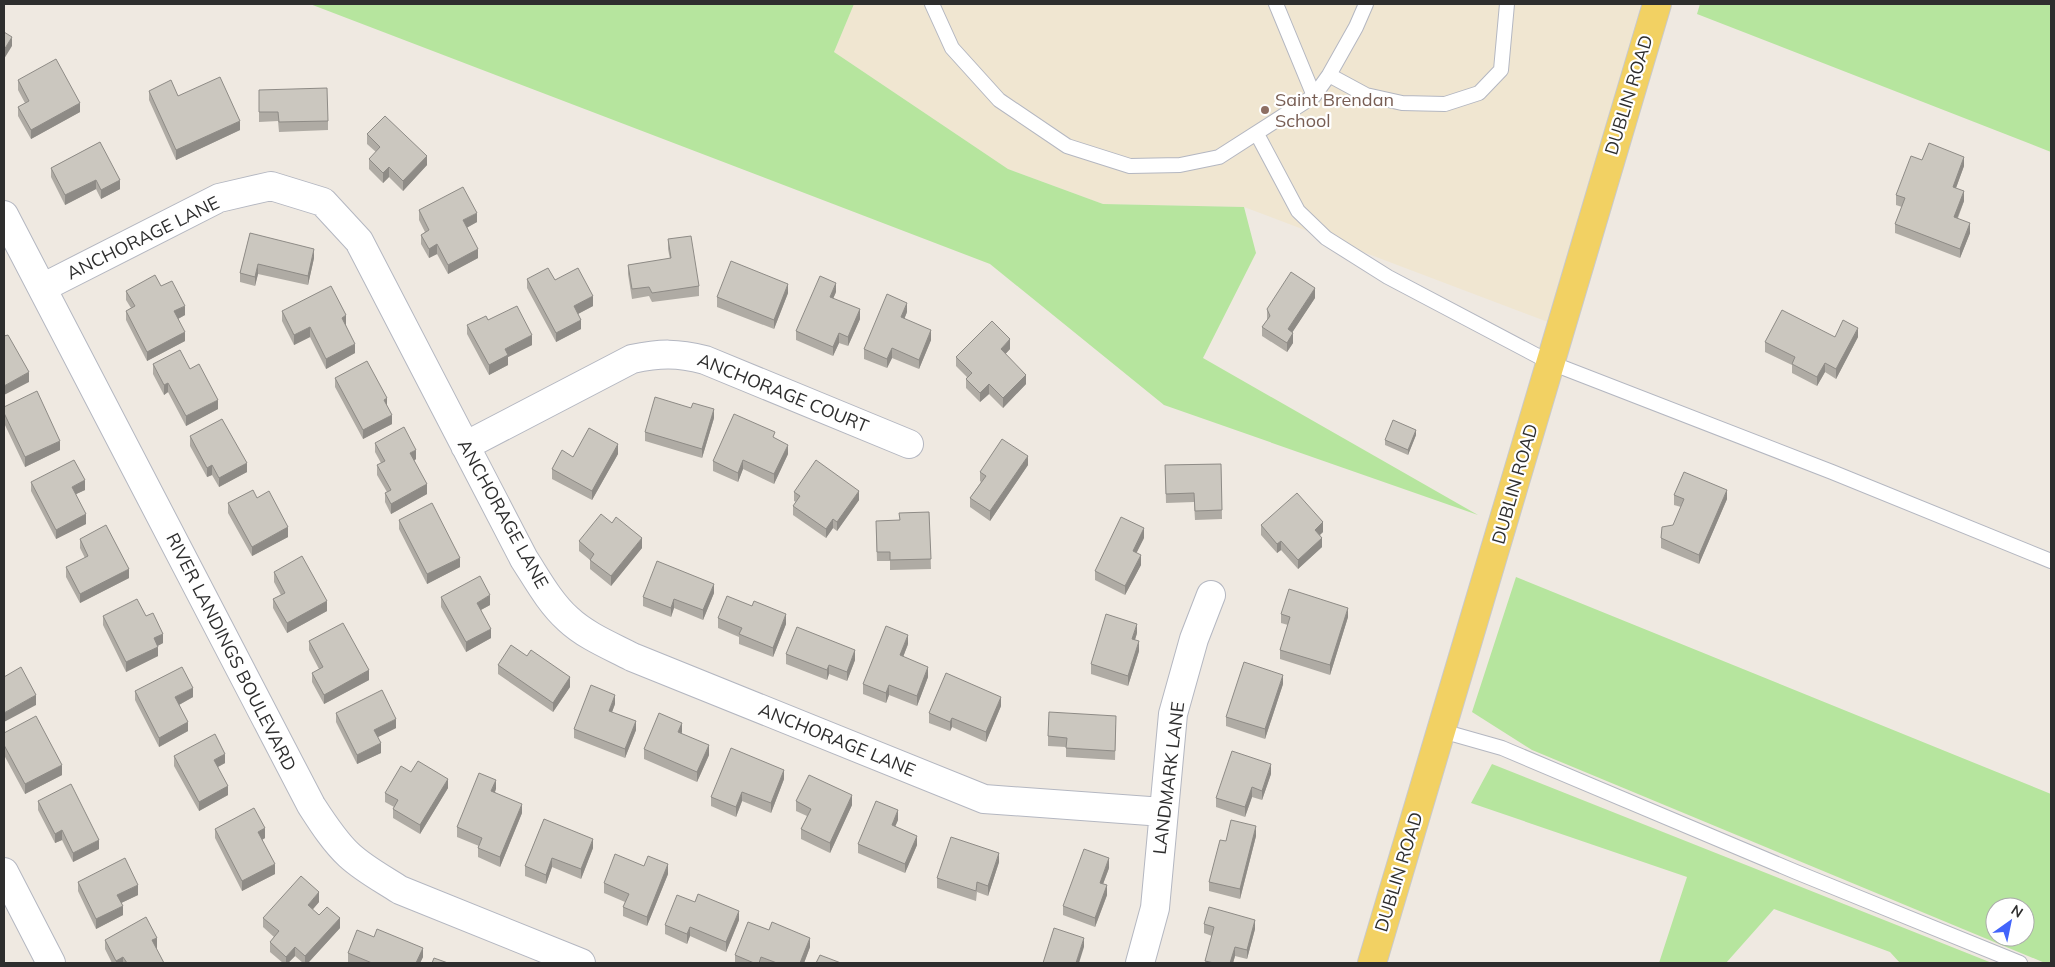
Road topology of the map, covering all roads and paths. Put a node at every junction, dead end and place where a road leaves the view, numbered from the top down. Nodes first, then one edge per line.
1 (932, 4) edge
2 (1276, 4) edge
3 (1366, 4) edge
4 (1507, 4) edge
5 (1657, 4) edge
6 (1329, 75) junction
7 (1314, 96) junction
8 (1257, 134) junction
9 (4, 215) edge
10 (42, 288) junction
11 (1551, 363) junction
12 (909, 444) dead end
13 (465, 446) junction
14 (2051, 561) edge
15 (1210, 595) dead end
16 (1442, 731) junction
17 (1163, 812) junction
18 (4, 872) edge
19 (50, 963) edge
20 (581, 963) edge
21 (1140, 963) edge
22 (1372, 963) edge
23 (2020, 963) edge

1 - 8 lane
2 - 7 lane
3 - 6 lane
4 - 6 lane
5 - 11 main road, DUBLIN ROAD
6 - 7 lane
7 - 8 lane
8 - 11 lane
9 - 10 street, RIVER LANDINGS BOULEVARD
10 - 13 street, ANCHORAGE LANE
10 - 20 street, RIVER LANDINGS BOULEVARD
11 - 14 lane
11 - 16 main road, DUBLIN ROAD
12 - 13 street, ANCHORAGE COURT
13 - 17 street, ANCHORAGE LANE
15 - 17 street, LANDMARK LANE
16 - 22 main road, DUBLIN ROAD
16 - 23 lane
17 - 21 street, LANDMARK LANE
18 - 19 street

